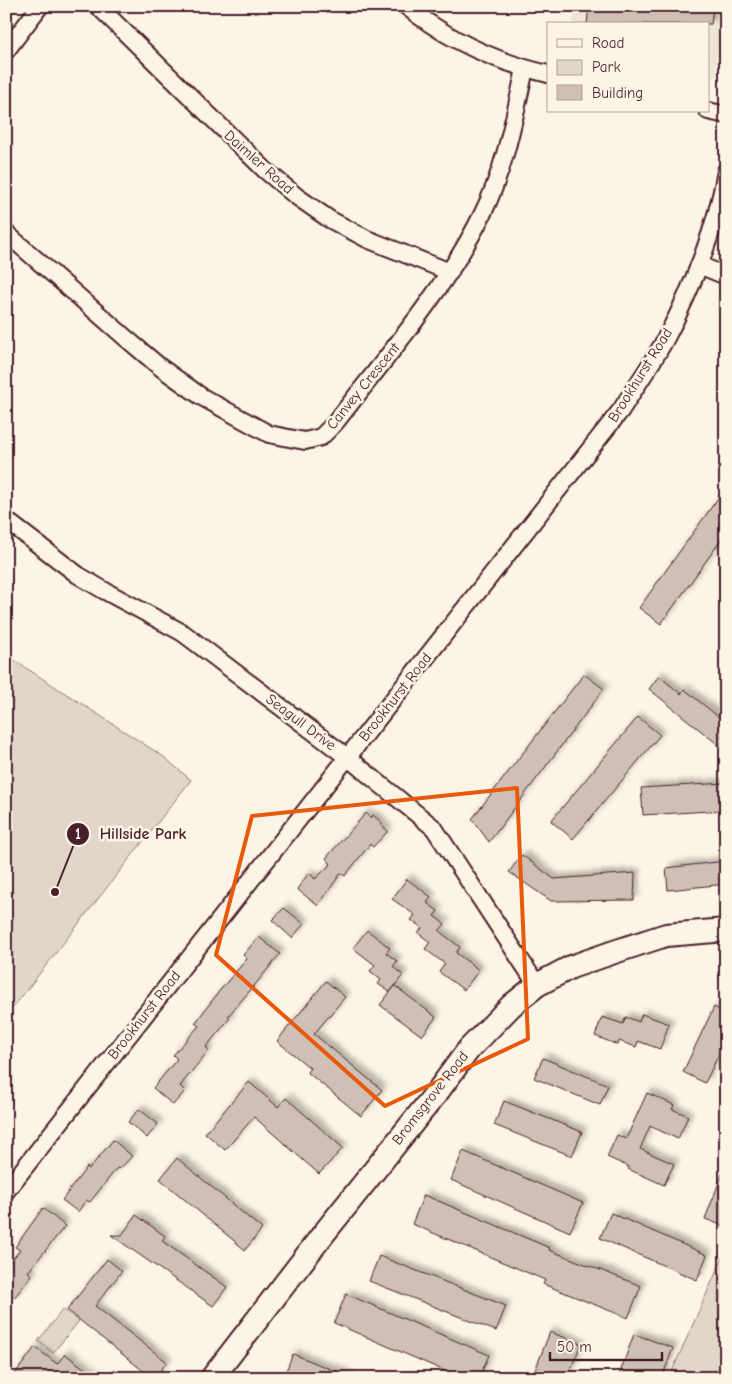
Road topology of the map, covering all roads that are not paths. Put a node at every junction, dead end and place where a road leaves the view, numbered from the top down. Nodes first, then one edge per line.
1 (40, 6) edge
2 (98, 6) edge
3 (406, 6) edge
4 (6, 51) edge
5 (525, 69) junction
6 (547, 74) edge
7 (710, 111) edge
8 (726, 115) edge
9 (726, 171) edge
10 (6, 233) edge
11 (700, 265) junction
12 (450, 272) junction
13 (726, 276) edge
14 (6, 520) edge
15 (347, 757) junction
16 (726, 930) edge
17 (537, 985) junction
18 (6, 1191) edge
19 (212, 1378) edge

1 - 4 street
2 - 12 street, Daimler Road
3 - 5 street
5 - 6 street
5 - 12 street, Canvey Crescent
7 - 8 street
9 - 11 street, Brookhurst Road
10 - 12 street, Canvey Crescent
11 - 13 street
11 - 15 street, Brookhurst Road
14 - 15 street, Seagull Drive
15 - 17 street, Seagull Drive
15 - 18 street, Brookhurst Road
16 - 17 street, Bromsgrove Road
17 - 19 street, Bromsgrove Road

